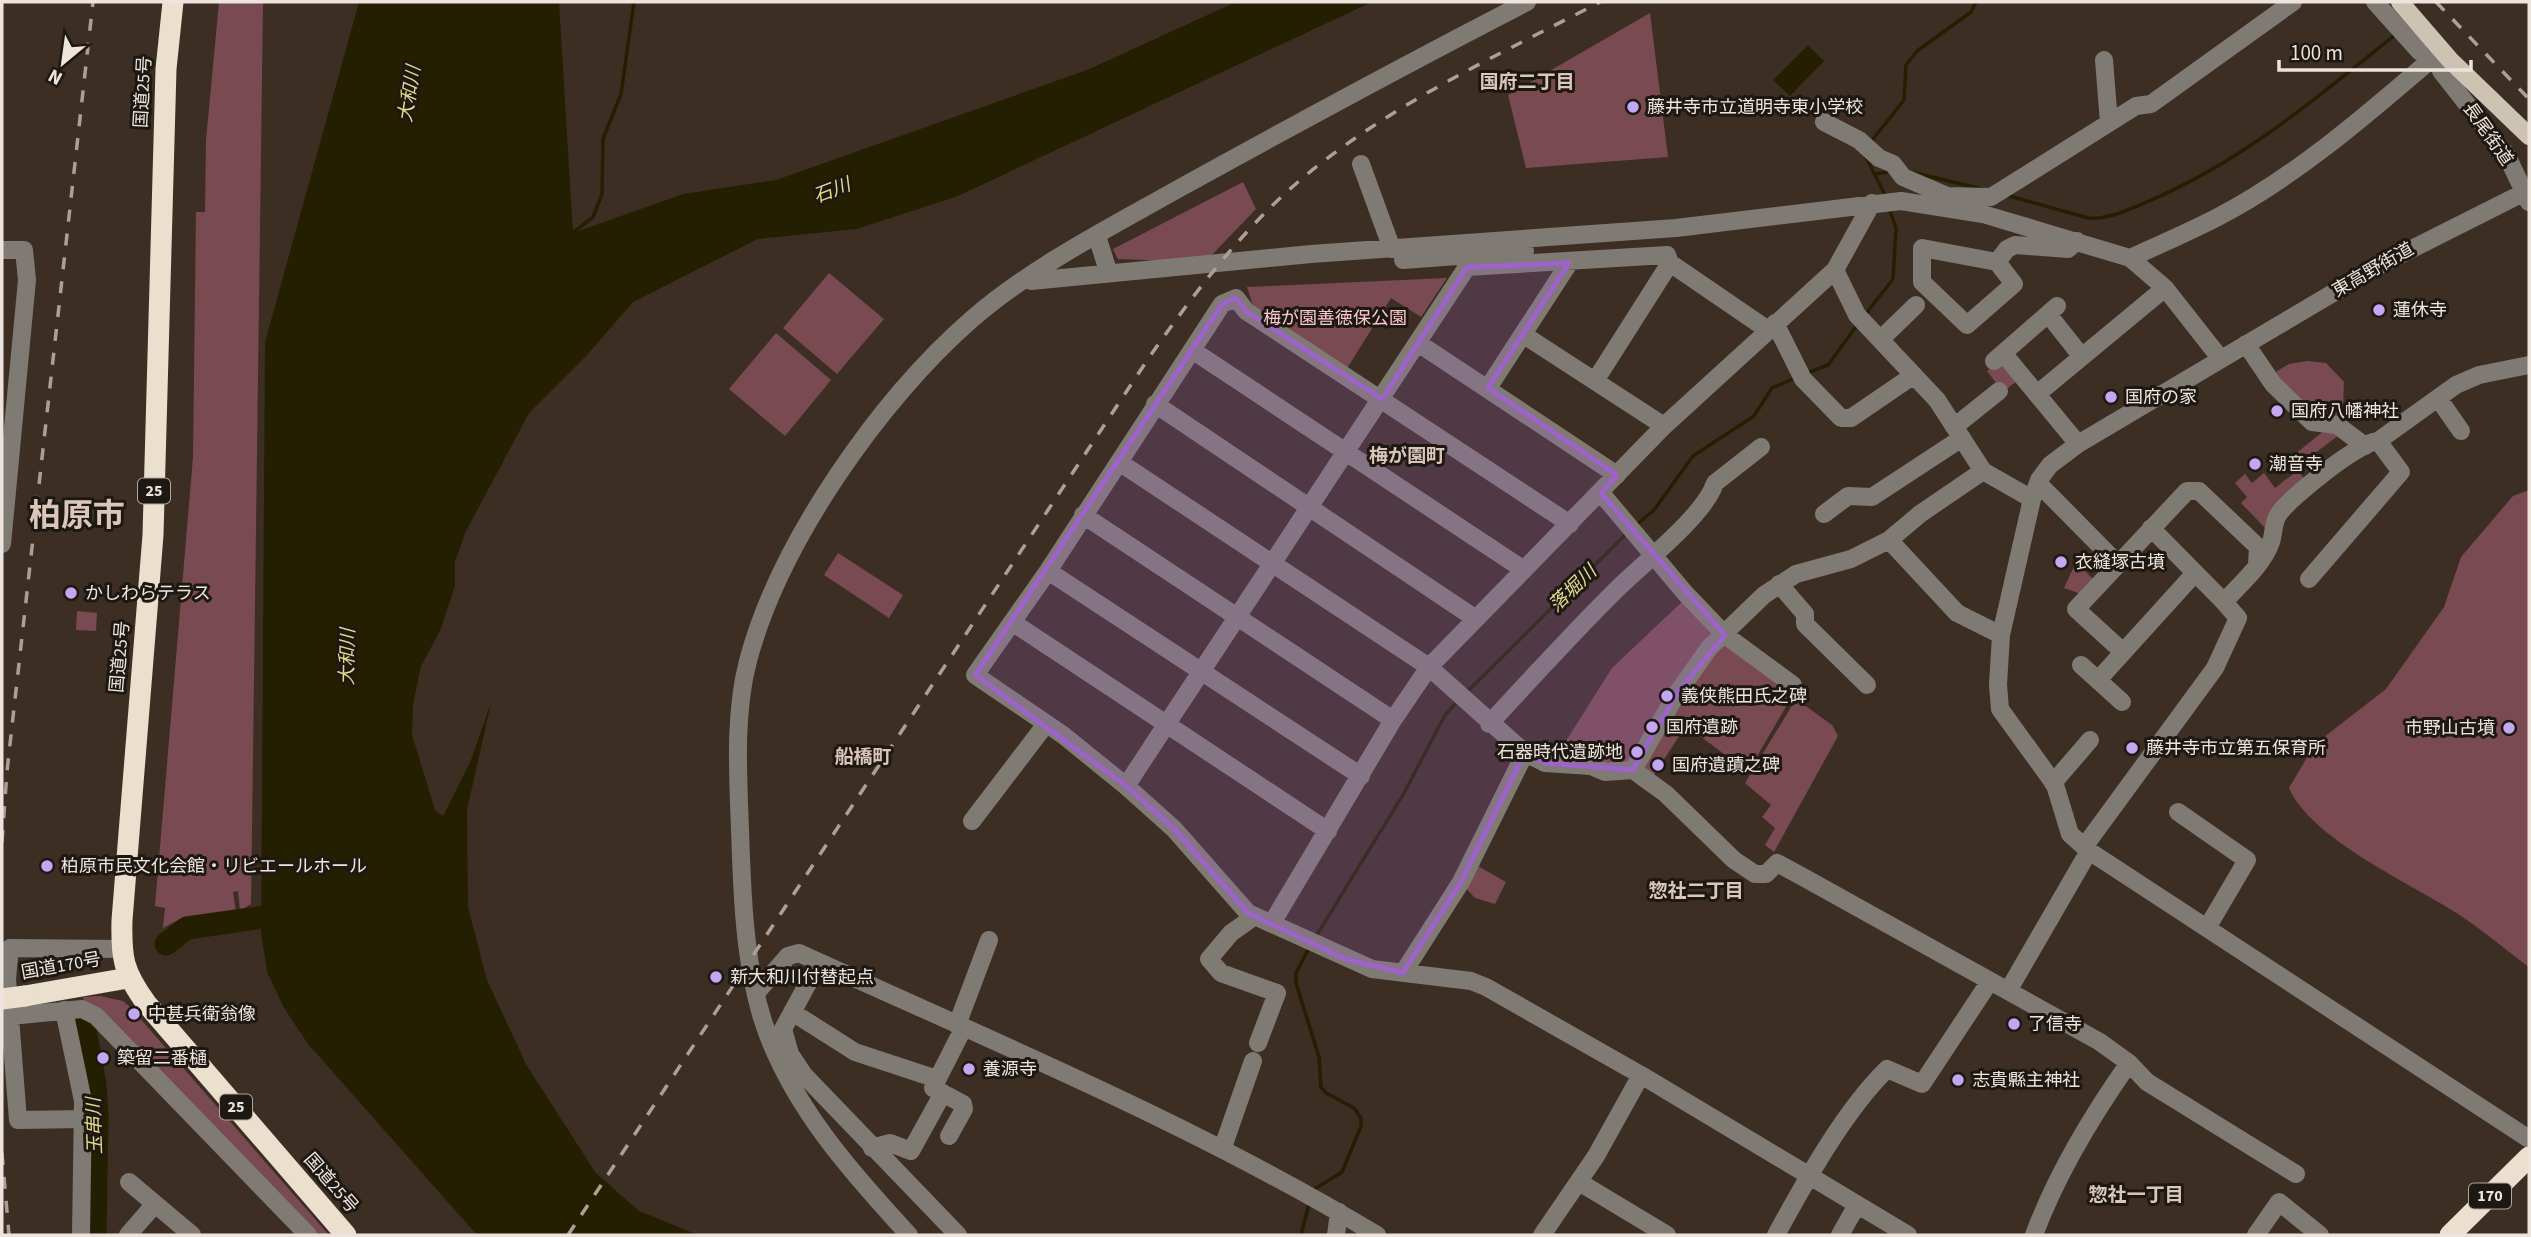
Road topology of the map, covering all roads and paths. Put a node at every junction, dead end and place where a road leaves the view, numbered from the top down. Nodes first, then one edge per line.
1 (173, 2) edge
2 (1527, 2) edge
3 (2293, 2) edge
4 (2375, 2) edge
5 (2399, 4) edge
6 (2441, 51) junction
7 (2420, 52) dead end
8 (2104, 60) dead end
9 (2441, 71) dead end
10 (1824, 122) dead end
11 (2109, 123) junction
12 (2529, 136) edge
13 (1361, 164) dead end
14 (2528, 194) edge
15 (1946, 202) junction
16 (1872, 203) junction
17 (1612, 233) junction
18 (1097, 236) junction
19 (2078, 240) junction
20 (1392, 249) junction
21 (2, 250) edge
22 (1311, 254) junction
23 (2130, 258) junction
24 (1466, 262) junction
25 (1997, 262) junction
26 (1569, 263) junction
27 (1670, 263) junction
28 (1835, 270) junction
29 (1108, 271) junction
30 (1022, 283) junction
31 (2165, 288) junction
32 (1916, 305) dead end
33 (1772, 326) junction
34 (1524, 335) junction
35 (1881, 339) junction
36 (1418, 343) junction
37 (2246, 344) junction
38 (1192, 350) junction
39 (2082, 357) junction
40 (2220, 358) junction
41 (2529, 365) edge
42 (1914, 375) junction
43 (1595, 381) junction
44 (1488, 388) junction
45 (1999, 391) dead end
46 (2037, 394) junction
47 (2438, 398) junction
48 (1382, 399) junction
49 (1155, 404) junction
50 (1664, 426) junction
51 (2461, 431) dead end
52 (1958, 433) junction
53 (2078, 444) junction
54 (2371, 444) junction
55 (1761, 447) dead end
56 (1345, 454) junction
57 (1119, 462) junction
58 (1983, 471) junction
59 (1618, 475) junction
60 (2035, 491) junction
61 (1601, 493) junction
62 (1308, 506) junction
63 (1824, 514) dead end
64 (1083, 516) junction
65 (1570, 524) junction
66 (2151, 528) junction
67 (1889, 540) junction
68 (2, 544) edge
69 (1653, 556) junction
70 (1272, 562) junction
71 (2117, 563) junction
72 (2258, 565) junction
73 (1524, 570) junction
74 (1048, 571) junction
75 (2194, 573) junction
76 (2309, 579) dead end
77 (1779, 584) junction
78 (2224, 602) junction
79 (1237, 616) junction
80 (1476, 619) junction
81 (1012, 622) junction
82 (1725, 635) junction
83 (2001, 635) junction
84 (2122, 651) junction
85 (2081, 665) dead end
86 (1429, 667) junction
87 (1201, 670) junction
88 (2098, 680) junction
89 (1793, 685) dead end
90 (1867, 685) dead end
91 (2122, 702) dead end
92 (1393, 720) junction
93 (1167, 723) junction
94 (1046, 724) junction
95 (1489, 724) junction
96 (2090, 740) dead end
97 (1525, 753) junction
98 (1633, 770) junction
99 (1361, 776) junction
100 (2053, 783) junction
101 (1126, 786) junction
102 (2178, 812) dead end
103 (972, 821) dead end
104 (1328, 831) junction
105 (2086, 849) junction
106 (1263, 920) junction
107 (2207, 928) junction
108 (989, 940) dead end
109 (121, 949) junction
110 (819, 963) junction
111 (1403, 973) junction
112 (128, 978) junction
113 (1990, 981) junction
114 (2008, 991) junction
115 (756, 993) junction
116 (6, 1008) edge
117 (64, 1010) junction
118 (792, 1012) junction
119 (960, 1026) junction
120 (1258, 1043) dead end
121 (1253, 1061) dead end
122 (2129, 1063) junction
123 (782, 1067) junction
124 (804, 1075) junction
125 (1641, 1075) junction
126 (940, 1086) junction
127 (84, 1119) junction
128 (949, 1136) dead end
129 (2529, 1139) edge
130 (1223, 1147) junction
131 (872, 1149) junction
132 (2529, 1157) edge
133 (2296, 1174) dead end
134 (1809, 1176) junction
135 (130, 1182) dead end
136 (1579, 1182) junction
137 (155, 1204) junction
138 (1857, 1205) junction
139 (1339, 1212) junction
140 (1548, 1233) edge
141 (2456, 1233) edge
142 (1903, 1234) edge
143 (81, 1235) edge
144 (128, 1235) edge
145 (192, 1235) edge
146 (309, 1235) edge
147 (346, 1235) edge
148 (909, 1235) edge
149 (958, 1235) edge
150 (1336, 1235) edge
151 (1377, 1235) edge
152 (1667, 1235) edge
153 (1776, 1235) edge
154 (1840, 1235) edge
155 (2034, 1235) edge
156 (2256, 1235) edge
157 (2320, 1235) edge

1 - 109 highway, 国道25号 / 25
2 - 18 street
3 - 11 street
4 - 7 street
5 - 6 main road
6 - 12 main road
6 - 23 street
8 - 11 street
9 - 14 street, 長尾街道
10 - 15 street
11 - 15 street
13 - 20 street
14 - 37 street, 東高野街道
15 - 16 street
15 - 19 street
16 - 17 street
16 - 28 street
17 - 20 street
17 - 24 street
18 - 29 street
18 - 30 street
19 - 23 street
19 - 25 street
20 - 22 street
21 - 68 street
22 - 24 street
22 - 29 street
23 - 31 street
24 - 26 street
24 - 36 street
25 - 25 street
26 - 27 street
26 - 34 street
27 - 33 street
27 - 43 street
28 - 33 street
28 - 35 street
29 - 30 street
30 - 115 street
31 - 39 street
31 - 40 street
32 - 35 street
33 - 42 street
33 - 50 street
34 - 43 street
34 - 44 street
35 - 42 street
36 - 44 street
36 - 48 street
37 - 40 street, 東高野街道
37 - 54 street
38 - 48 street
38 - 49 street
38 - 56 street
39 - 46 street
39 - 46 street
40 - 53 street, 東高野街道
41 - 47 street
42 - 52 street
43 - 50 street
44 - 59 street
45 - 52 street
46 - 53 street
47 - 51 street
47 - 54 street
48 - 56 street
48 - 65 street
49 - 57 street
49 - 62 street
50 - 59 street
52 - 58 street
52 - 63 street
53 - 60 street, 東高野街道
54 - 72 street
54 - 76 street
55 - 69 street
56 - 62 street
56 - 73 street
57 - 64 street
57 - 70 street
58 - 60 street
58 - 67 street
59 - 61 street
60 - 71 street
60 - 83 street
61 - 65 street
61 - 69 street
62 - 70 street
62 - 80 street
64 - 74 street
64 - 79 street
65 - 73 street
66 - 71 street
66 - 72 street
66 - 75 street
67 - 77 street
67 - 83 street
69 - 82 street
69 - 95 street
70 - 79 street
70 - 86 street
71 - 84 street
72 - 78 street
73 - 80 street
74 - 81 street
74 - 87 street
75 - 78 street
75 - 84 street
77 - 82 street
77 - 90 street
78 - 105 street
79 - 87 street
79 - 92 street
80 - 86 street
81 - 93 street
81 - 94 street
82 - 89 street
82 - 98 street
83 - 100 street
84 - 88 street
85 - 88 street
86 - 92 street
86 - 95 street
87 - 93 street
87 - 99 street
88 - 91 street
92 - 99 street
93 - 101 street
93 - 104 street
94 - 101 street
94 - 103 street
95 - 97 street
96 - 100 street
97 - 98 street
97 - 111 street
98 - 113 street
99 - 104 street
100 - 105 street
101 - 106 street
102 - 107 street
104 - 106 street
105 - 107 street
105 - 114 street
106 - 111 street
106 - 120 street
107 - 129 street
108 - 119 street
109 - 112 highway, 国道25号 / 25
109 - 116 street
110 - 115 street
110 - 118 street
110 - 119 street
111 - 125 street
112 - 116 highway, 国道170号, bridge
112 - 147 highway, 国道25号 / 25
113 - 114 street
113 - 134 street
114 - 122 street
115 - 123 street
116 - 117 street
116 - 127 street
117 - 127 street
117 - 146 street
118 - 124 street
118 - 126 street
119 - 126 street
119 - 130 street
121 - 130 street
122 - 133 street
122 - 155 street
123 - 124 street
123 - 148 street
124 - 131 street
125 - 134 street
125 - 136 street
126 - 128 street
126 - 131 street
127 - 143 street
130 - 139 street
131 - 149 street
132 - 141 highway, 170
134 - 138 street
134 - 153 street
135 - 137 street
136 - 140 street
136 - 152 street
137 - 144 street
137 - 145 street
138 - 142 street
138 - 154 street
139 - 150 street
139 - 151 street
156 - 157 street

